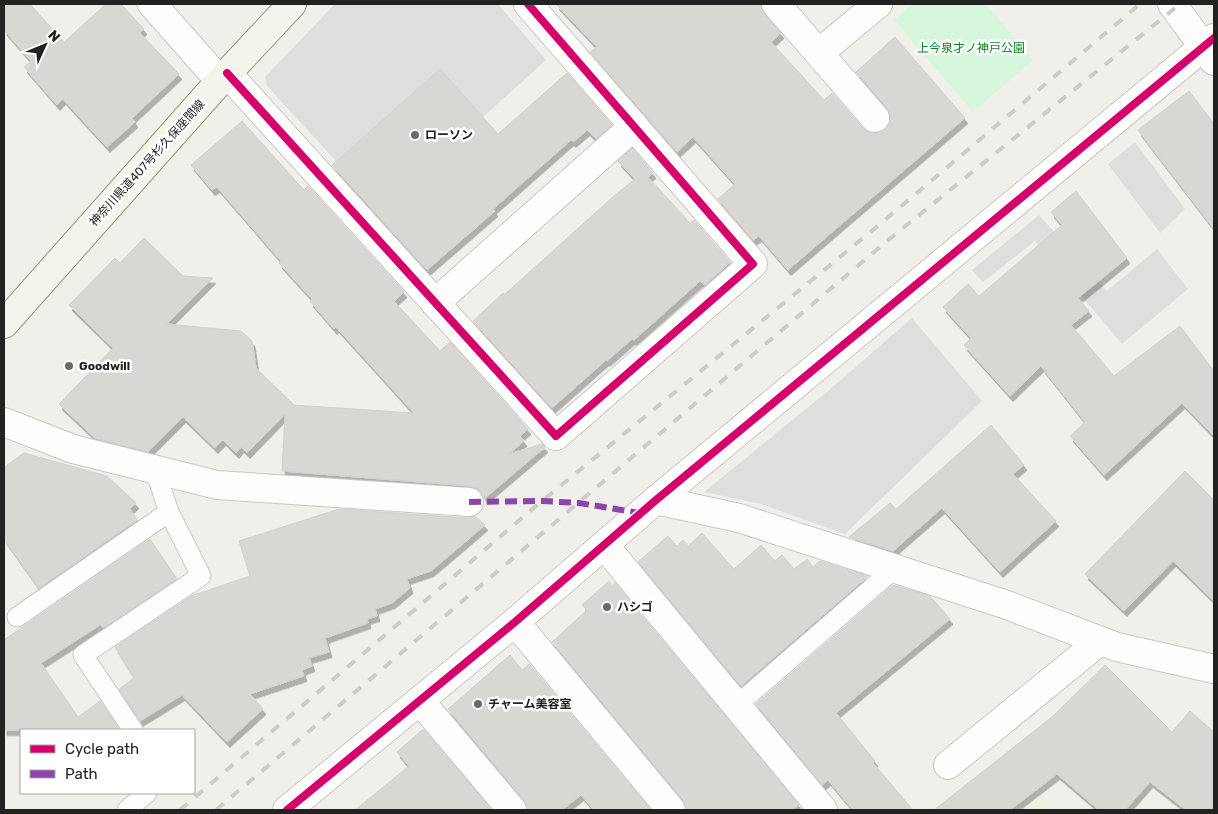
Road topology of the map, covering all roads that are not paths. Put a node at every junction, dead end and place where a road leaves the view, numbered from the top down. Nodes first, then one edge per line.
1 (152, 4) edge
2 (292, 4) edge
3 (528, 4) edge
4 (776, 4) edge
5 (878, 4) edge
6 (1172, 4) edge
7 (1211, 49) edge
8 (819, 53) junction
9 (224, 77) junction
10 (874, 118) dead end
11 (634, 126) junction
12 (435, 303) junction
13 (4, 324) edge
14 (4, 422) edge
15 (155, 470) junction
16 (656, 500) junction
17 (468, 502) dead end
18 (169, 512) junction
19 (604, 545) junction
20 (894, 569) junction
21 (17, 617) dead end
22 (515, 622) junction
23 (1100, 640) junction
24 (1214, 669) edge
25 (420, 701) junction
26 (737, 704) junction
27 (132, 729) edge
28 (948, 765) dead end
29 (146, 794) edge
30 (127, 810) edge
31 (287, 810) edge
32 (512, 810) edge
33 (671, 810) edge
34 (824, 810) edge

1 - 9 street
2 - 9 main road, 神奈川県道407号杉久保座間線
3 - 11 street
4 - 8 street
5 - 8 street
6 - 7 street
7 - 16 street
8 - 10 street
9 - 12 street
9 - 13 main road, 神奈川県道407号杉久保座間線
11 - 12 street
11 - 12 street
14 - 15 street
15 - 17 street
15 - 18 lane
16 - 19 street
16 - 20 street
18 - 21 lane
18 - 27 lane
19 - 22 street
19 - 26 street
20 - 23 street
20 - 26 lane
22 - 25 street
22 - 33 street
23 - 24 street
23 - 28 street
25 - 31 street
25 - 32 street
26 - 34 street
29 - 30 lane

